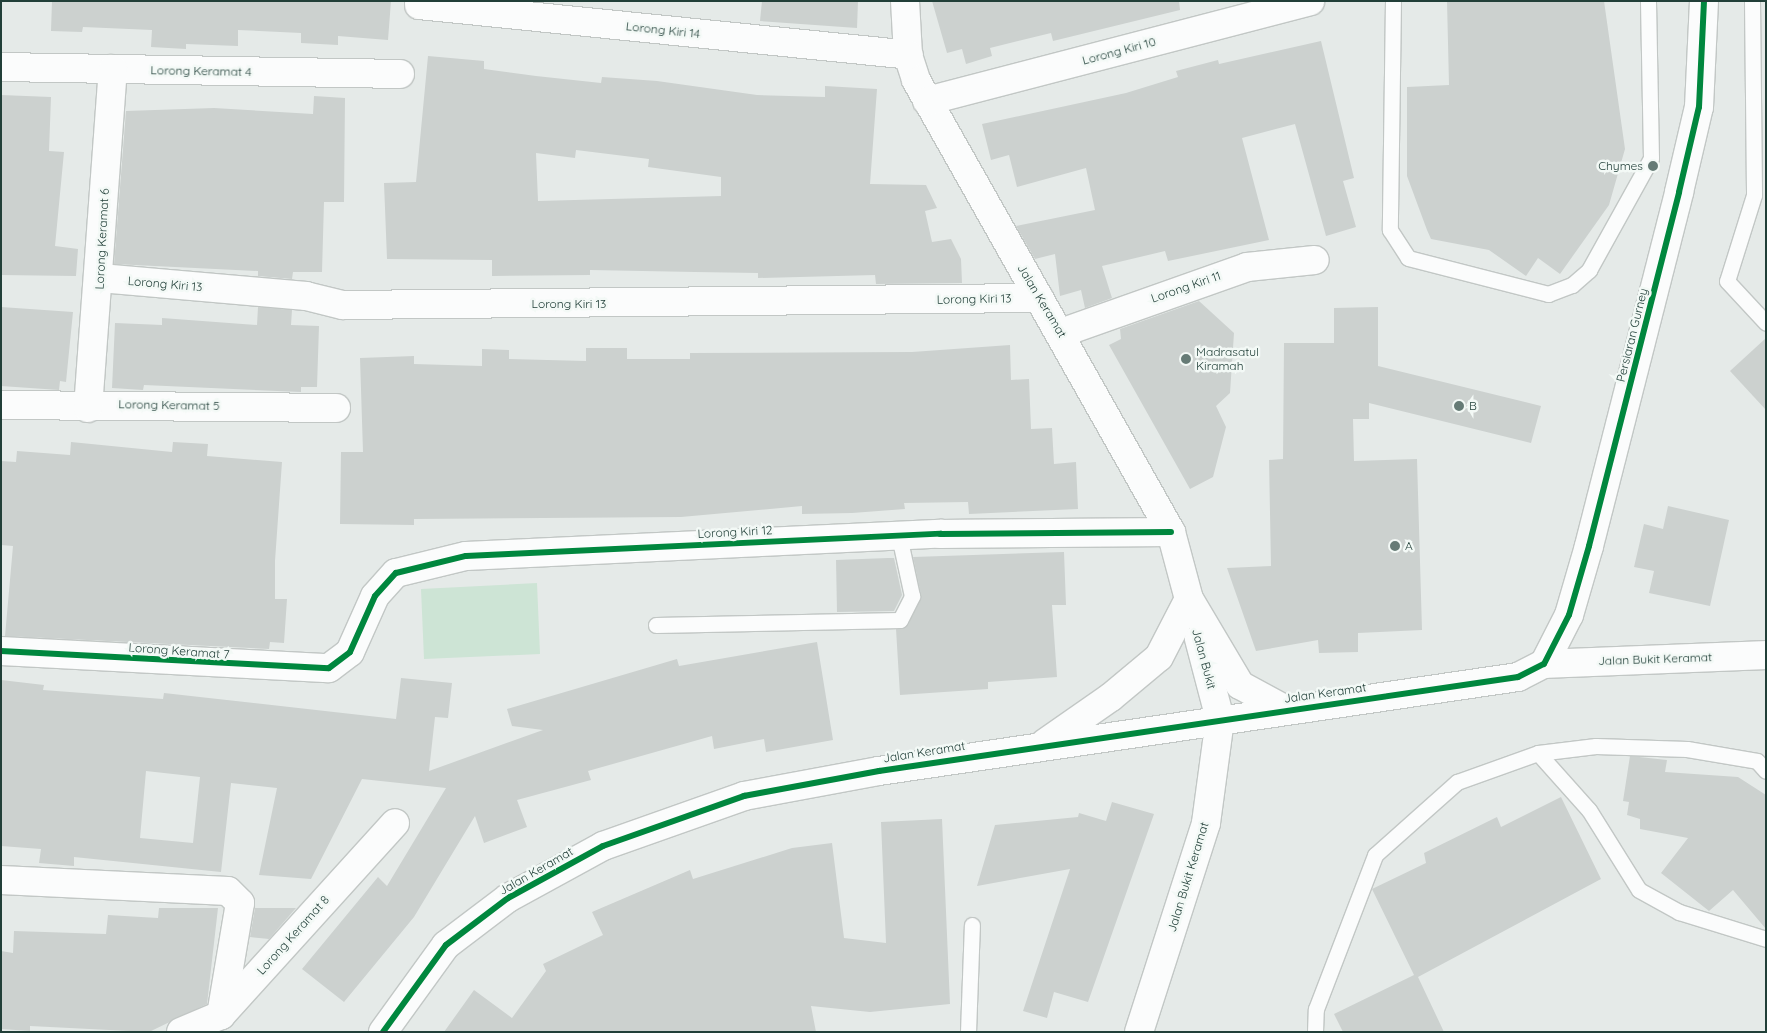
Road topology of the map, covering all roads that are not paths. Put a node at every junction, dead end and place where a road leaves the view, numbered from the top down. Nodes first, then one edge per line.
1 (905, 1) edge
2 (1310, 1) edge
3 (1393, 1) edge
4 (1648, 1) edge
5 (1704, 1) edge
6 (1752, 1) edge
7 (418, 4) dead end
8 (908, 55) junction
9 (1, 67) edge
10 (113, 69) junction
11 (400, 74) dead end
12 (927, 101) junction
13 (1316, 260) dead end
14 (100, 278) junction
15 (1039, 298) junction
16 (1766, 322) edge
17 (1061, 333) junction
18 (1, 405) edge
19 (88, 408) junction
20 (336, 408) dead end
21 (1171, 532) junction
22 (900, 536) junction
23 (1189, 599) junction
24 (656, 625) dead end
25 (1, 651) edge
26 (350, 652) joint
27 (1766, 655) edge
28 (1544, 664) junction
29 (1286, 710) junction
30 (1220, 719) junction
31 (1039, 746) junction
32 (1538, 753) junction
33 (1766, 771) edge
34 (395, 823) dead end
35 (1, 880) edge
36 (972, 925) dead end
37 (1766, 939) edge
38 (221, 1015) junction
39 (181, 1032) edge
40 (383, 1032) edge
41 (968, 1032) edge
42 (1139, 1032) edge
43 (1316, 1032) edge

1 - 8 street, Jalan Keramat
2 - 12 street, Lorong Kiri 10
3 - 4 lane
5 - 28 street, Persiaran Gurney
6 - 16 lane
7 - 8 street, Lorong Kiri 14
8 - 12 street, Jalan Keramat
9 - 10 street, Lorong Keramat 4
10 - 11 street, Lorong Keramat 4
10 - 14 street, Lorong Keramat 6
12 - 15 street, Jalan Keramat
13 - 17 street, Lorong Kiri 11
14 - 15 street, Lorong Kiri 13
14 - 19 street, Lorong Keramat 6
15 - 17 street, Jalan Keramat
17 - 21 street, Jalan Keramat
18 - 19 street, Lorong Keramat 5
19 - 20 street, Lorong Keramat 5
21 - 22 street, Lorong Kiri 12
21 - 23 street, Jalan Keramat
22 - 24 lane
22 - 26 street, Lorong Kiri 12
23 - 29 street, Jalan Keramat
23 - 30 street, Jalan Bukit
23 - 31 street, Jalan Keramat
25 - 26 street, Lorong Keramat 7
27 - 28 street, Jalan Bukit Keramat
28 - 29 street, Jalan Keramat
29 - 30 street, Jalan Keramat
30 - 31 street, Jalan Keramat
30 - 42 street, Jalan Bukit Keramat
31 - 40 street, Jalan Keramat
32 - 33 lane
32 - 37 lane
32 - 43 lane
34 - 38 street, Lorong Keramat 8
35 - 38 street
36 - 41 lane
38 - 39 street, Lorong Keramat 8

